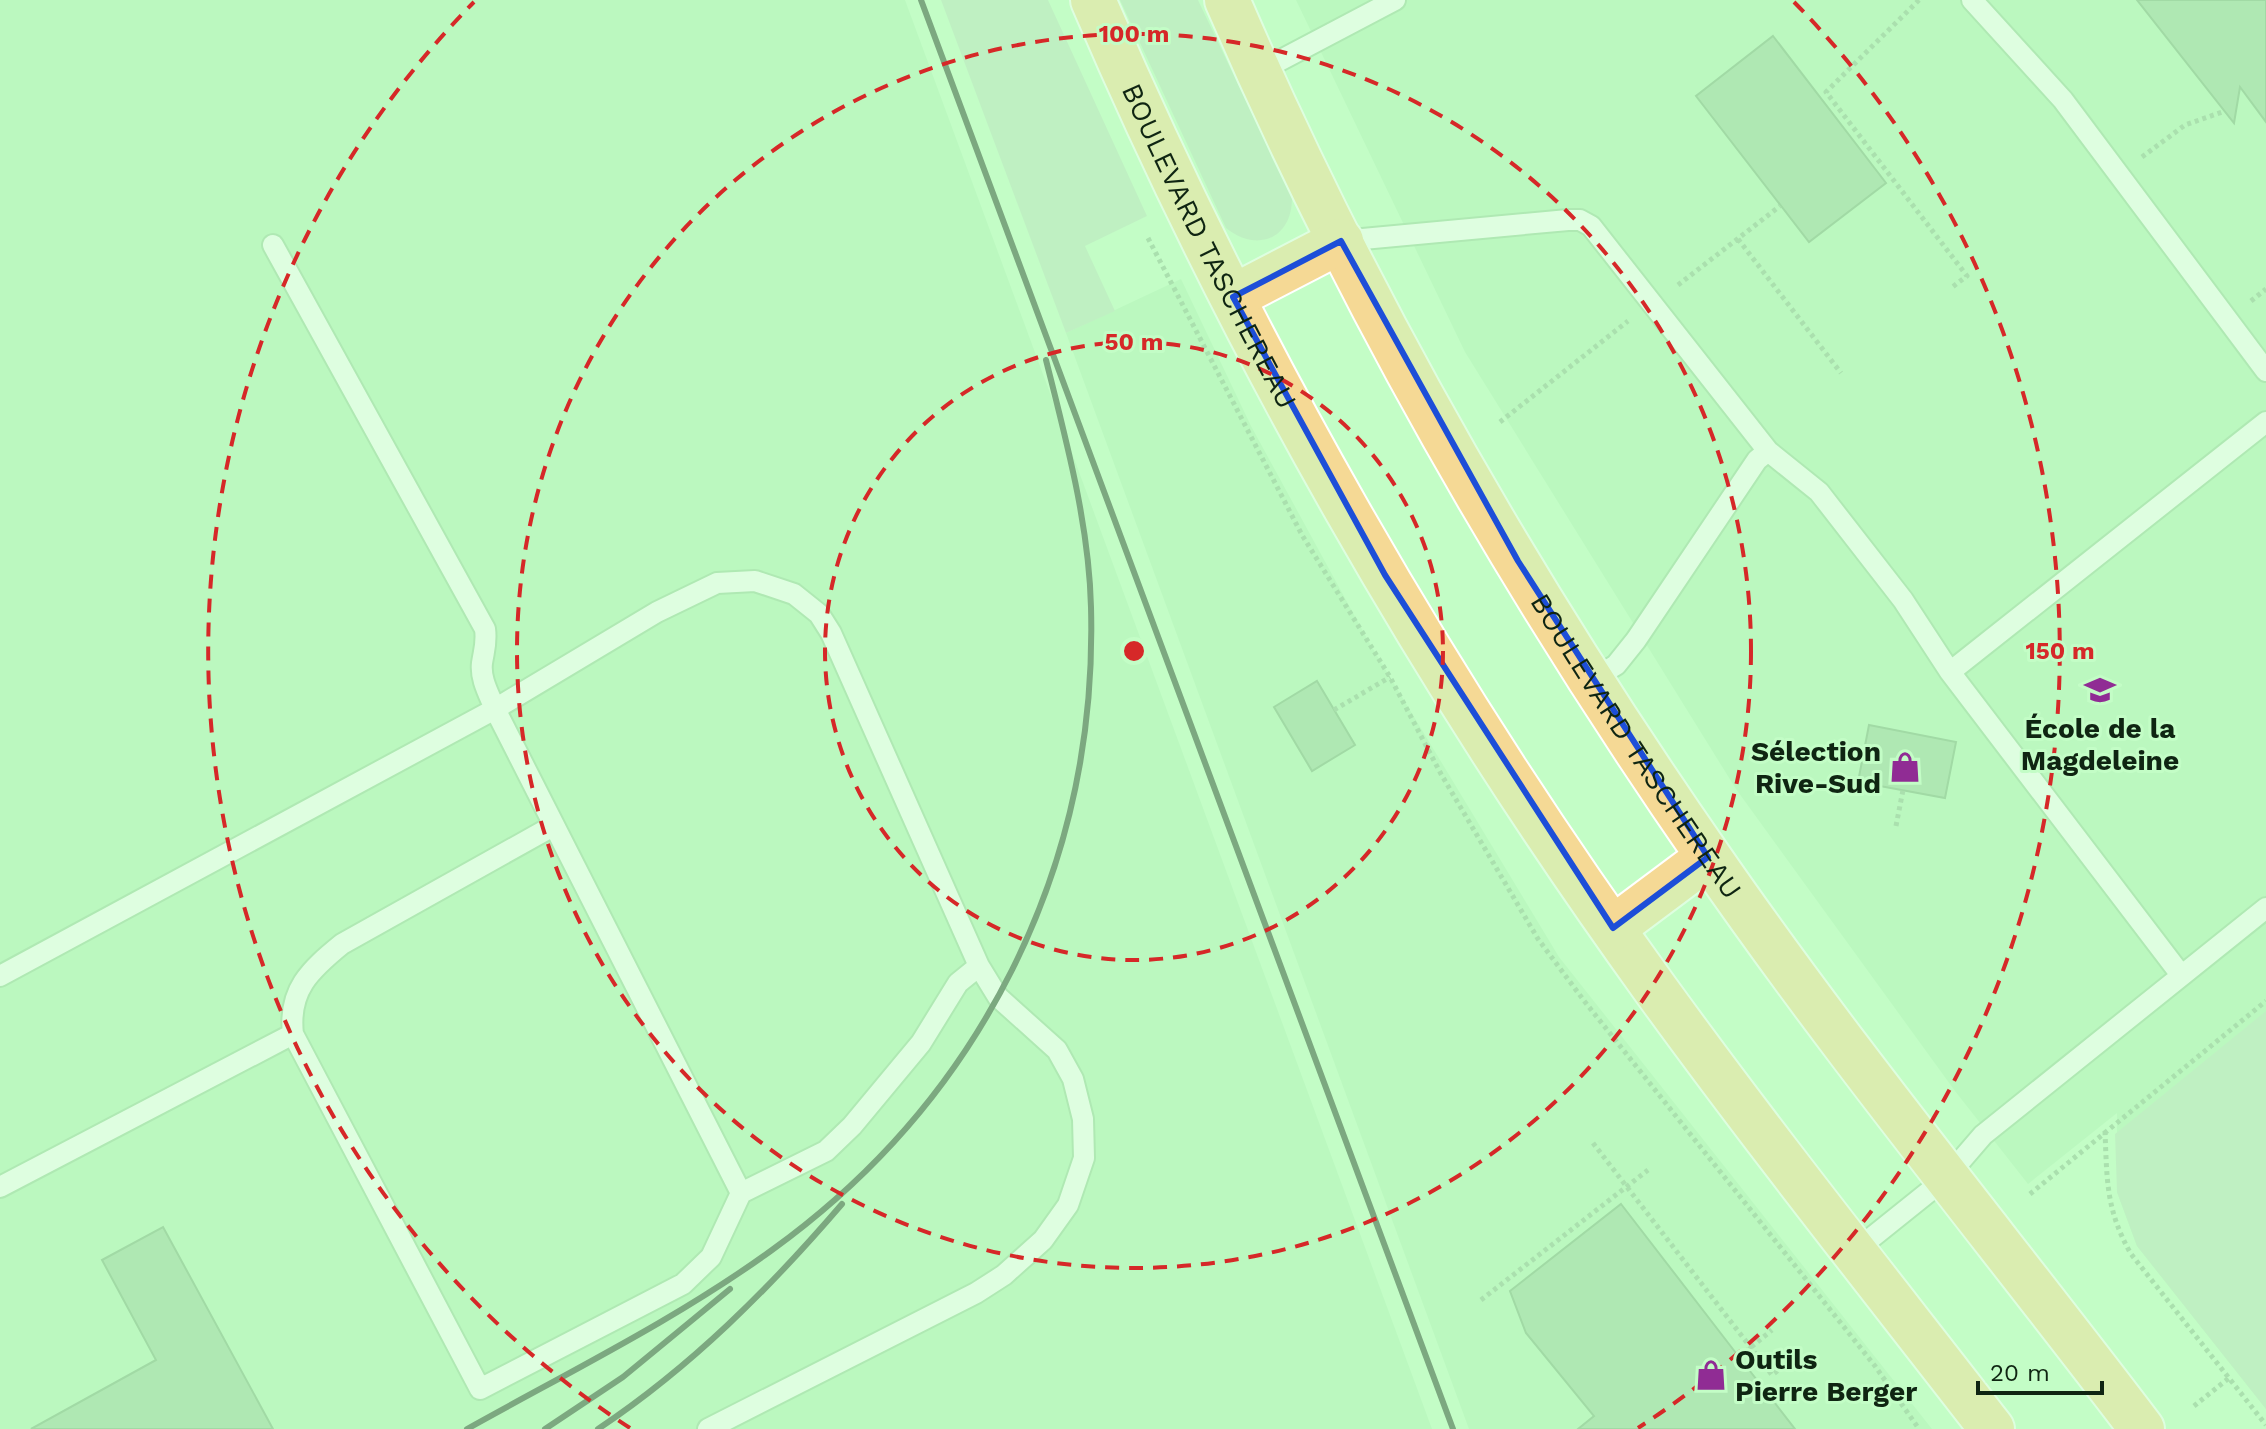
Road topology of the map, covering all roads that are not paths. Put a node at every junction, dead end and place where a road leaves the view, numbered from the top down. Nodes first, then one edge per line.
1 (1093, 0) edge
2 (1227, 0) edge
3 (1395, 0) edge
4 (1972, 0) edge
5 (1260, 71) junction
6 (1341, 241) junction
7 (273, 245) dead end
8 (1233, 297) junction
9 (2266, 371) edge
10 (2266, 422) edge
11 (1768, 451) junction
12 (1950, 672) junction
13 (1591, 680) junction
14 (495, 709) junction
15 (553, 826) junction
16 (1708, 857) junction
17 (2266, 908) edge
18 (1613, 928) junction
19 (979, 966) junction
20 (2181, 975) junction
21 (0, 976) edge
22 (293, 1034) junction
23 (1946, 1178) junction
24 (0, 1187) edge
25 (741, 1193) junction
26 (1855, 1251) junction
27 (708, 1429) edge
28 (1992, 1429) edge
29 (2142, 1429) edge

1 - 8 main road, BOULEVARD TASCHEREAU
2 - 5 main road, BOULEVARD TASCHEREAU
3 - 5 lane
4 - 9 lane
5 - 6 main road, BOULEVARD TASCHEREAU
6 - 8 main road
6 - 11 lane
6 - 13 main road, BOULEVARD TASCHEREAU
7 - 14 lane
8 - 18 main road, BOULEVARD TASCHEREAU
10 - 12 lane
11 - 12 lane
11 - 13 lane
12 - 20 lane
13 - 16 main road, BOULEVARD TASCHEREAU
14 - 15 lane
14 - 19 lane
14 - 21 lane
15 - 22 lane
15 - 25 lane
16 - 18 main road
16 - 23 main road, BOULEVARD TASCHEREAU
17 - 20 lane
18 - 26 main road, BOULEVARD TASCHEREAU
19 - 25 lane
19 - 27 lane
20 - 23 lane
22 - 24 lane
22 - 25 lane
23 - 26 lane
23 - 29 main road, BOULEVARD TASCHEREAU
26 - 28 main road, BOULEVARD TASCHEREAU

